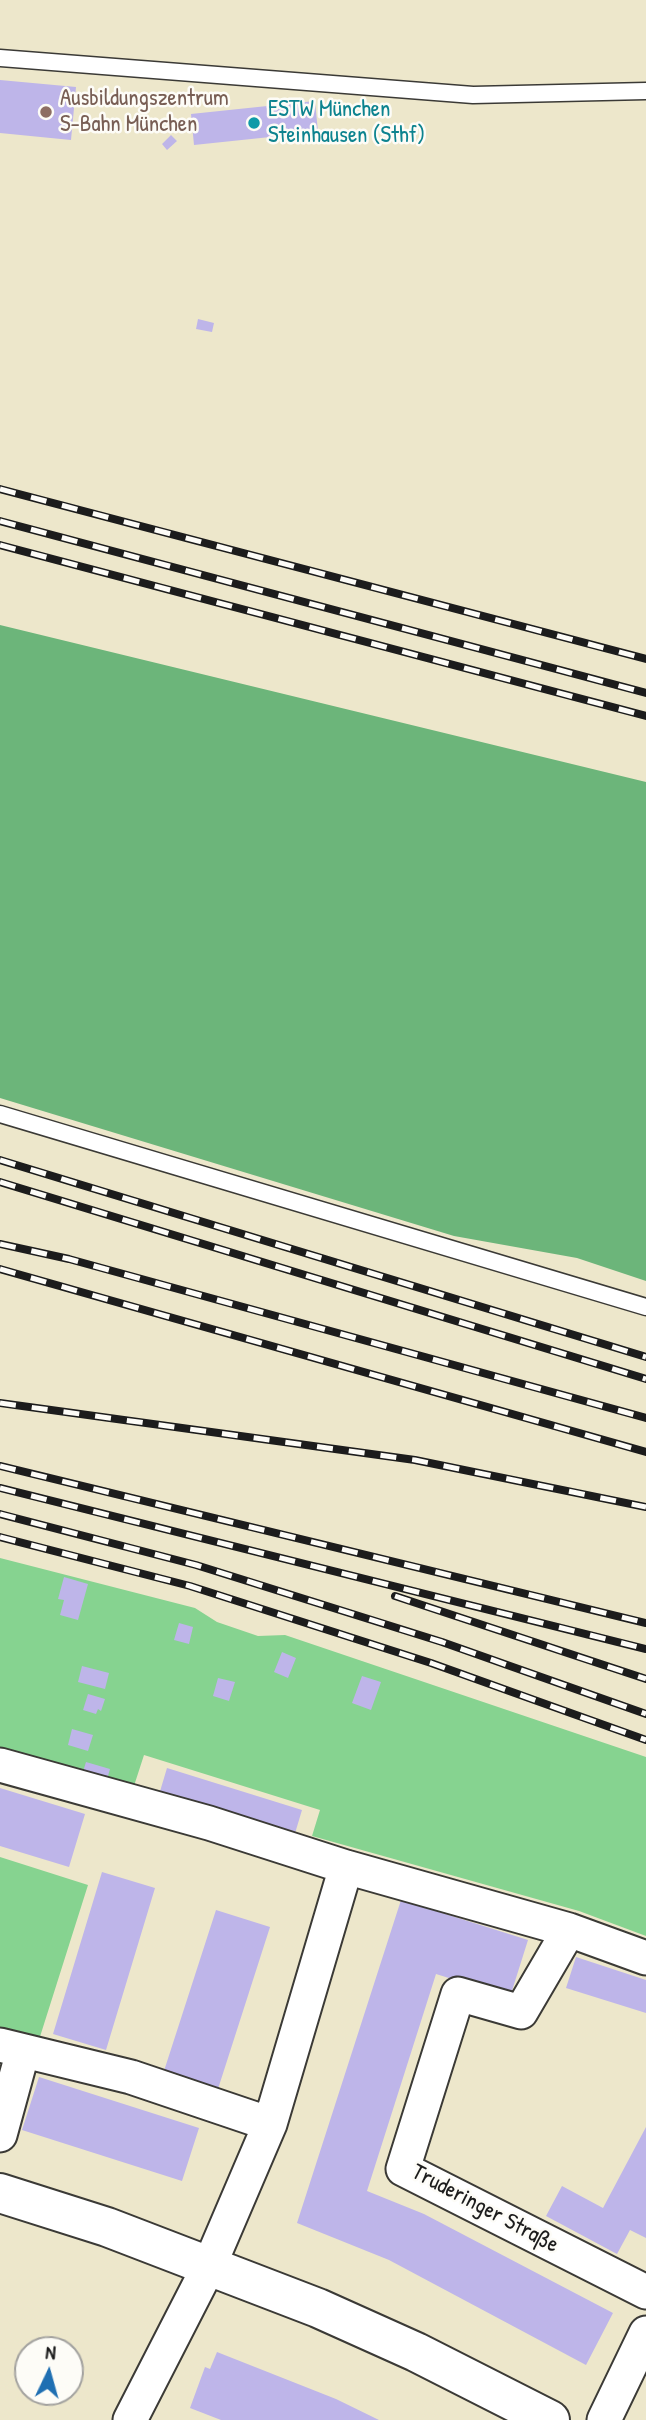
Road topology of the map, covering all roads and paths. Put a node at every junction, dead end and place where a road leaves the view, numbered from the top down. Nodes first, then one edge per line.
1 (0, 58) edge
2 (646, 91) edge
3 (0, 1114) edge
4 (646, 1307) edge
5 (0, 1765) edge
6 (346, 1867) junction
7 (569, 1930) junction
8 (646, 1958) edge
9 (11, 2048) edge
10 (270, 2123) junction
11 (0, 2135) edge
12 (0, 2193) edge
13 (210, 2264) junction
14 (646, 2292) edge
15 (646, 2333) edge
16 (130, 2420) edge
17 (550, 2420) edge
18 (604, 2420) edge

1 - 2 lane
3 - 4 lane
5 - 6 street
6 - 7 street
6 - 10 street
7 - 8 street
7 - 14 street, Truderinger Straße
9 - 10 street
9 - 11 street
10 - 13 street
12 - 13 street
13 - 16 street
13 - 17 street
15 - 18 street

